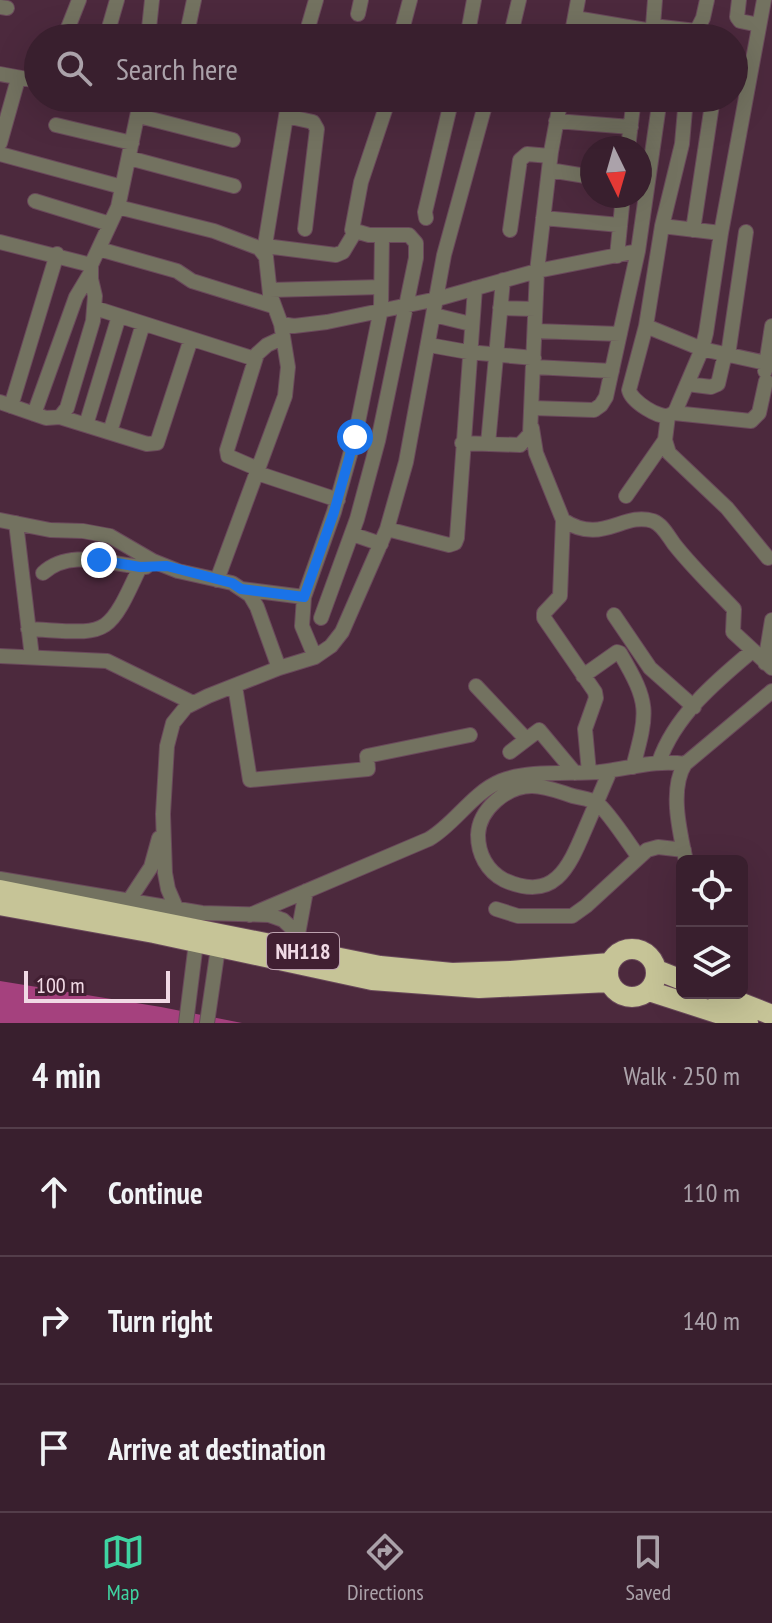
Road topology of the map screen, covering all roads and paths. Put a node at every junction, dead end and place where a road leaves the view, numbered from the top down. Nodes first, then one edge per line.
1 (79, 0) edge
2 (117, 0) edge
3 (152, 0) edge
4 (194, 0) edge
5 (316, 0) edge
6 (410, 0) edge
7 (474, 0) edge
8 (519, 0) edge
9 (578, 0) edge
10 (655, 0) edge
11 (707, 0) edge
12 (739, 0) edge
13 (764, 0) edge
14 (575, 18) junction
15 (70, 24) edge
16 (110, 24) edge
17 (149, 24) edge
18 (189, 24) edge
19 (309, 24) edge
20 (404, 24) edge
21 (470, 24) edge
22 (513, 24) edge
23 (574, 24) edge
24 (608, 24) edge
25 (649, 24) edge
26 (700, 24) edge
27 (759, 25) junction
28 (0, 74) edge
29 (18, 79) junction
30 (24, 80) edge
31 (748, 85) edge
32 (139, 112) edge
33 (287, 112) edge
34 (384, 112) edge
35 (449, 112) edge
36 (483, 112) edge
37 (558, 112) edge
38 (632, 112) edge
39 (658, 112) edge
40 (685, 112) edge
41 (711, 112) edge
42 (743, 112) edge
43 (139, 116) junction
44 (286, 116) junction
45 (556, 121) junction
46 (56, 125) dead end
47 (631, 127) junction
48 (630, 136) edge
49 (233, 140) dead end
50 (0, 143) edge
51 (131, 151) junction
52 (0, 154) edge
53 (550, 163) junction
54 (580, 173) edge
55 (234, 186) dead end
56 (122, 187) junction
57 (35, 201) dead end
58 (118, 207) junction
59 (622, 208) edge
60 (426, 218) dead end
61 (543, 218) junction
62 (110, 224) junction
63 (620, 225) junction
64 (662, 226) junction
65 (305, 229) dead end
66 (510, 230) dead end
67 (693, 230) junction
68 (355, 232) junction
69 (746, 232) dead end
70 (721, 233) junction
71 (382, 235) junction
72 (0, 242) edge
73 (99, 249) junction
74 (264, 249) junction
75 (638, 251) junction
76 (57, 254) junction
77 (617, 256) junction
78 (91, 268) junction
79 (537, 271) junction
80 (503, 280) junction
81 (381, 287) junction
82 (475, 288) junction
83 (271, 298) junction
84 (437, 299) junction
85 (407, 304) junction
86 (95, 308) junction
87 (500, 308) junction
88 (381, 309) junction
89 (535, 309) junction
90 (434, 315) junction
91 (119, 316) junction
92 (143, 324) junction
93 (471, 324) junction
94 (646, 326) junction
95 (772, 326) edge
96 (281, 331) junction
97 (535, 331) junction
98 (620, 334) junction
99 (191, 339) junction
100 (429, 345) junction
101 (702, 349) junction
102 (468, 352) junction
103 (727, 354) junction
104 (496, 355) junction
105 (768, 358) edge
106 (255, 359) junction
107 (534, 363) junction
108 (612, 371) junction
109 (769, 383) edge
110 (687, 384) junction
111 (5, 404) edge
112 (34, 414) junction
113 (671, 415) junction
114 (532, 416) junction
115 (60, 417) junction
116 (86, 425) junction
117 (110, 432) junction
118 (665, 440) junction
119 (462, 443) junction
120 (488, 444) junction
121 (258, 471) junction
122 (626, 496) dead end
123 (338, 500) junction
124 (0, 520) edge
125 (563, 520) junction
126 (16, 523) junction
127 (387, 529) junction
128 (352, 534) junction
129 (381, 544) junction
130 (768, 558) dead end
131 (167, 566) junction
132 (140, 567) junction
133 (43, 573) dead end
134 (217, 580) junction
135 (241, 589) junction
136 (304, 597) junction
137 (614, 615) dead end
138 (321, 618) dead end
139 (772, 620) edge
140 (28, 629) junction
141 (0, 647) edge
142 (751, 652) junction
143 (31, 653) junction
144 (0, 656) edge
145 (315, 657) junction
146 (769, 666) edge
147 (279, 668) junction
148 (583, 676) junction
149 (235, 686) junction
150 (476, 686) dead end
151 (772, 691) edge
152 (193, 703) junction
153 (694, 707) junction
154 (470, 735) dead end
155 (526, 739) junction
156 (510, 752) dead end
157 (659, 762) junction
158 (685, 764) junction
159 (633, 767) junction
160 (610, 771) junction
161 (582, 773) junction
162 (597, 803) junction
163 (163, 814) junction
164 (685, 855) edge
165 (638, 856) junction
166 (0, 879) edge
167 (0, 890) edge
168 (306, 891) junction
169 (128, 902) junction
170 (0, 905) edge
171 (496, 909) dead end
172 (177, 910) junction
173 (250, 915) junction
174 (298, 934) junction
175 (196, 943) junction
176 (218, 948) junction
177 (312, 953) junction
178 (657, 970) junction
179 (610, 973) junction
180 (676, 978) edge
181 (649, 991) junction
182 (731, 999) edge
183 (772, 1015) edge
184 (186, 1023) edge
185 (207, 1023) edge
186 (748, 1023) edge

1 - 15 street
2 - 16 street
3 - 17 street
4 - 18 street
5 - 19 street
6 - 20 street
7 - 21 street
8 - 22 street
9 - 14 street
10 - 25 street
11 - 26 street
12 - 27 street
13 - 27 street
14 - 23 street
14 - 24 street
27 - 31 street
28 - 29 street
29 - 30 street
29 - 50 street
32 - 43 street
33 - 44 street
34 - 68 street
35 - 60 street
36 - 84 street
37 - 45 street
38 - 47 street
39 - 75 street
40 - 64 street
41 - 67 street
42 - 70 street
43 - 49 street
43 - 51 street
44 - 65 street
44 - 74 street
45 - 47 street
45 - 53 street
46 - 51 street
47 - 48 street
51 - 55 street
51 - 56 street
52 - 56 street
53 - 54 street
53 - 61 street
53 - 66 street
56 - 58 street
57 - 62 street
58 - 62 street
58 - 74 street
59 - 63 street
61 - 63 street
61 - 79 street
62 - 73 street
63 - 77 street
64 - 67 street
64 - 94 street
67 - 70 street
68 - 71 street
68 - 74 street
69 - 103 street
70 - 101 street
71 - 81 street
71 - 85 street
72 - 76 street
73 - 78 street
73 - 83 street
74 - 83 street
75 - 77 street
75 - 98 street
76 - 78 street
76 - 111 street
77 - 79 street
78 - 86 street
78 - 112 street
79 - 80 street
79 - 89 street
80 - 82 street
80 - 87 street
81 - 83 street
81 - 88 street
82 - 84 street
82 - 93 street
83 - 96 street
84 - 85 street
84 - 90 street
85 - 88 street
85 - 128 street
86 - 91 street
86 - 115 street
87 - 89 street
87 - 104 street
88 - 96 street
88 - 123 street
89 - 97 street
90 - 93 street
90 - 100 street
91 - 92 street
91 - 116 street
92 - 99 street
92 - 117 street
93 - 102 street
94 - 101 street
94 - 113 street
95 - 105 street
96 - 106 street
96 - 121 street
97 - 98 street
97 - 107 street
98 - 108 street
99 - 106 street
99 - 117 street
100 - 102 street
100 - 127 street
101 - 103 street
101 - 110 street
102 - 104 street
102 - 119 street
103 - 105 street
103 - 110 street
104 - 107 street
104 - 120 street
105 - 109 street
106 - 121 street
107 - 108 street
107 - 114 street
108 - 114 street
109 - 113 street
110 - 113 street
111 - 112 street
112 - 115 street
113 - 118 street
114 - 120 street
114 - 125 street
115 - 116 street
116 - 117 street
118 - 122 street
118 - 130 street
119 - 120 street
119 - 127 street
121 - 123 street
121 - 134 street
123 - 136 street
124 - 126 street
125 - 142 street
125 - 148 street
126 - 131 street
126 - 140 street
127 - 129 street
128 - 129 street
128 - 138 street
129 - 145 street
131 - 132 street
131 - 134 street
132 - 133 street
132 - 140 street
134 - 135 street
135 - 136 street
135 - 147 street
136 - 145 street
137 - 153 street
139 - 146 street
140 - 143 street
141 - 143 street
142 - 146 street
142 - 153 street
143 - 144 street
143 - 152 street
145 - 147 street
147 - 149 street
148 - 159 street
148 - 161 street
149 - 152 street
149 - 154 street
150 - 155 street
151 - 158 street
152 - 163 street
153 - 157 street
155 - 156 street
155 - 161 street
157 - 158 street
157 - 159 street
158 - 164 street
159 - 160 street
160 - 161 street
160 - 162 street
161 - 168 street
162 - 162 street
162 - 165 street
163 - 169 street
163 - 172 street
164 - 165 street
165 - 171 street
166 - 169 street
167 - 177 highway, NH118
168 - 173 street
168 - 174 street
169 - 172 street
170 - 175 highway, NH118
172 - 173 street
173 - 174 street
174 - 177 street
175 - 176 highway, NH118
175 - 184 street
176 - 179 highway, NH118
176 - 185 street
177 - 179 highway, NH118
178 - 179 highway, NH118
178 - 180 highway, NH118
178 - 181 highway
179 - 181 highway, NH118
181 - 186 highway, NH118
182 - 183 highway

